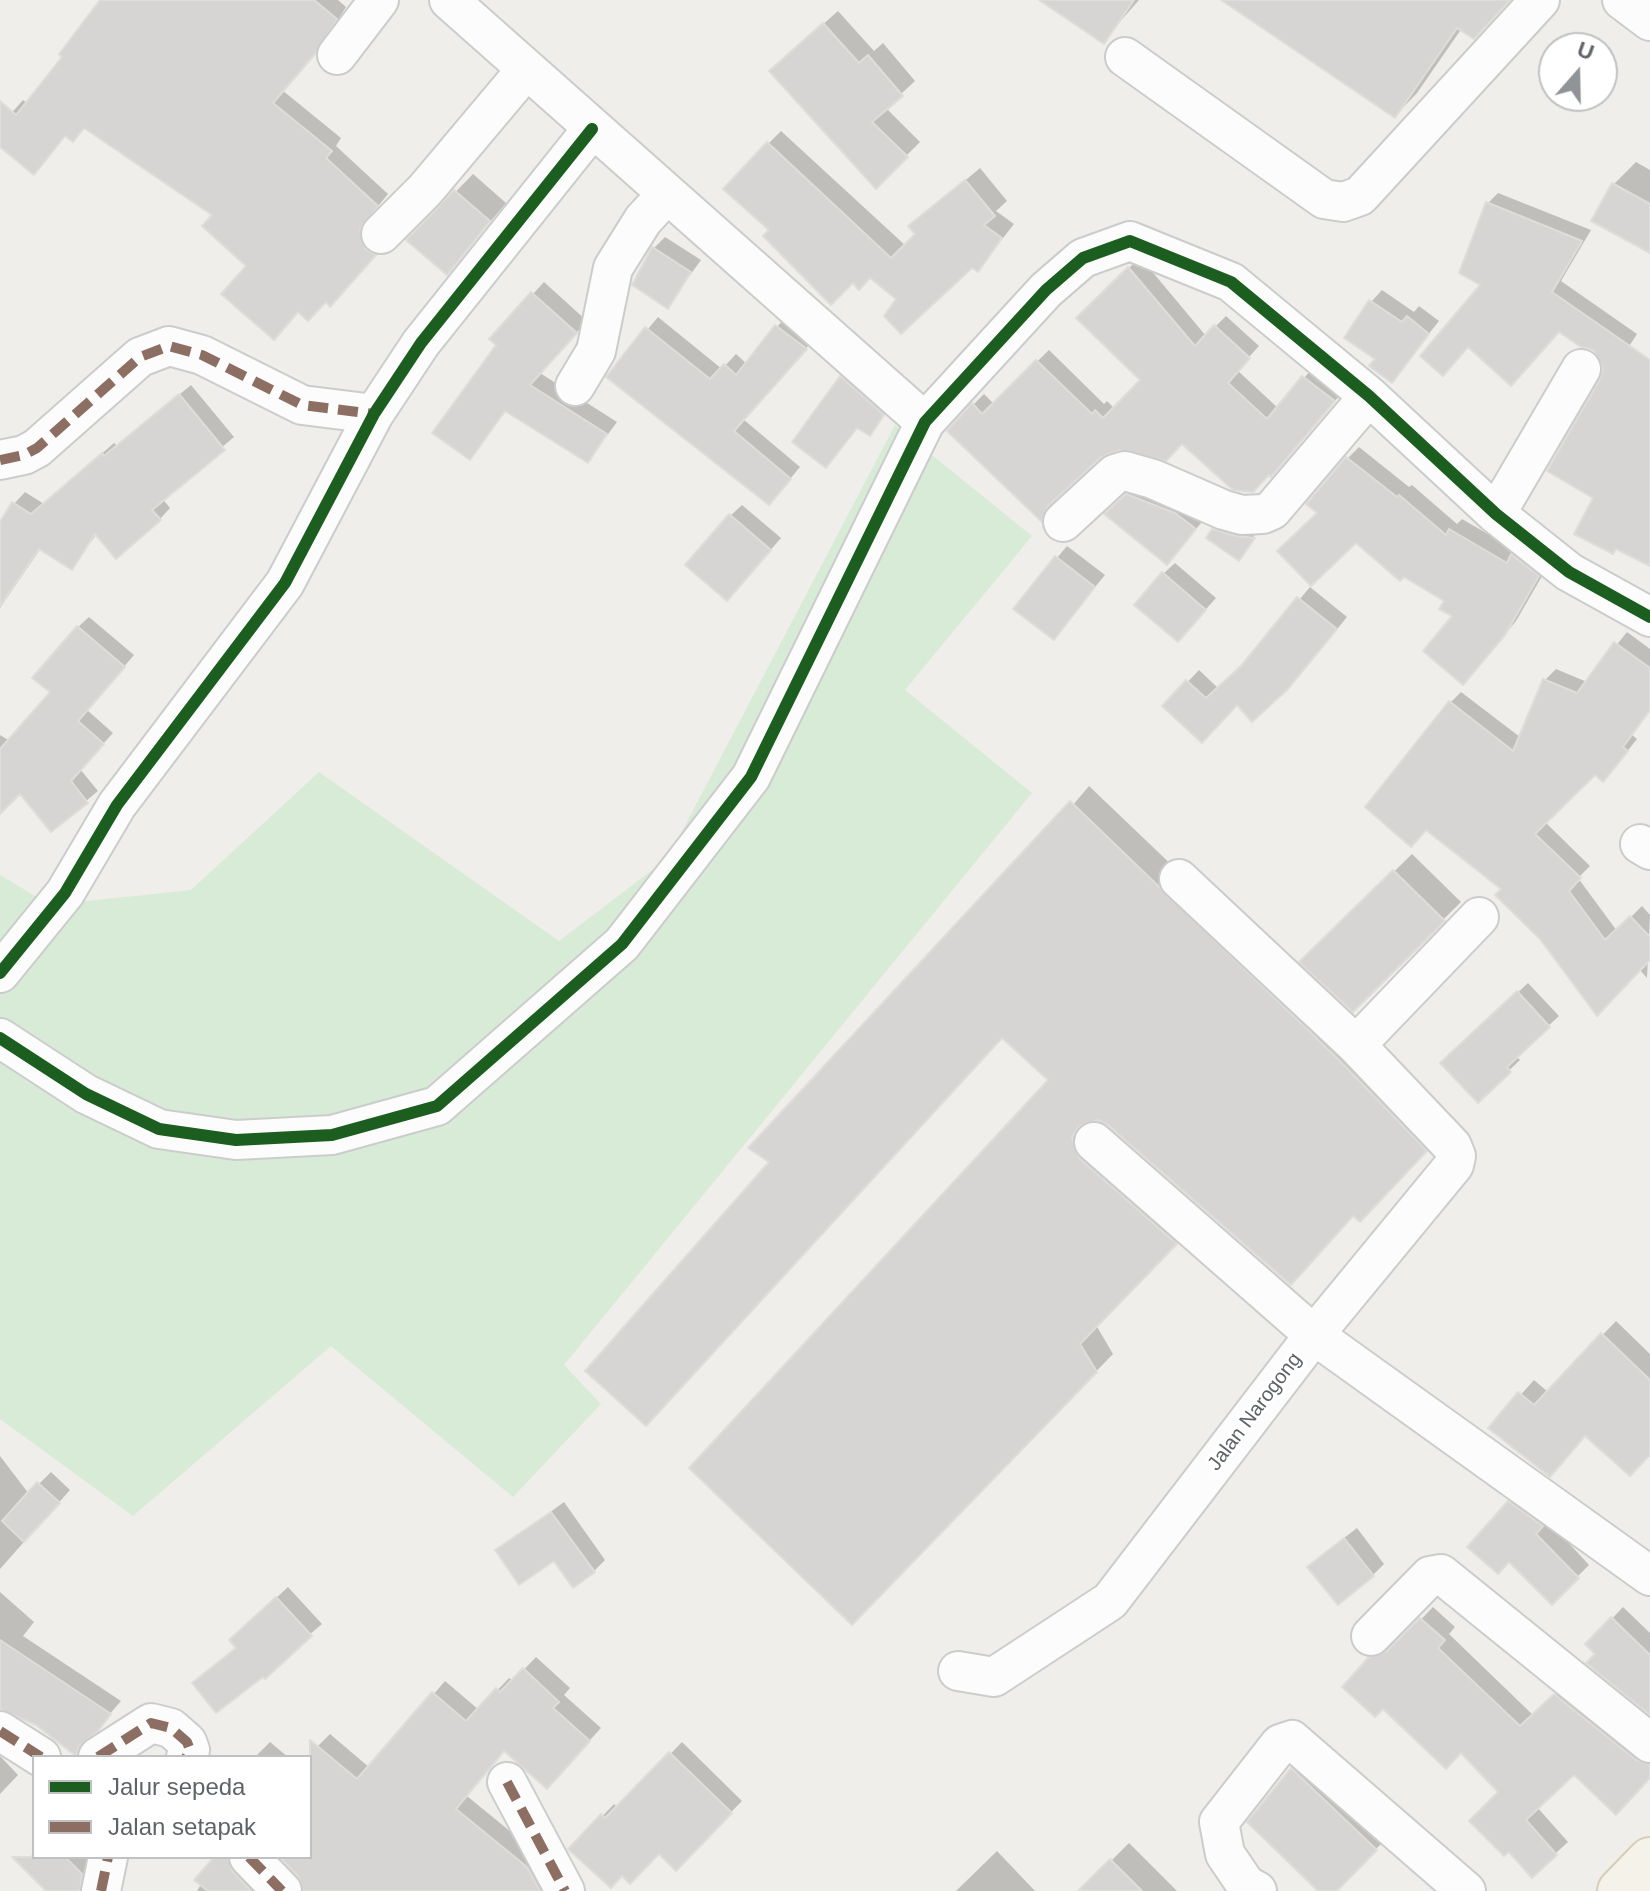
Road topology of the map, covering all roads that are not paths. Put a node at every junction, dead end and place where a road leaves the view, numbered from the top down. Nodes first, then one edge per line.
1 (379, 0) edge
2 (449, 0) edge
3 (1540, 0) edge
4 (1622, 0) edge
5 (1650, 21) edge
6 (337, 55) dead end
7 (1125, 57) dead end
8 (525, 71) junction
9 (592, 129) junction
10 (667, 194) junction
11 (381, 234) dead end
12 (1581, 369) dead end
13 (575, 386) dead end
14 (1369, 396) junction
15 (374, 414) junction
16 (925, 422) junction
17 (0, 460) edge
18 (1496, 514) junction
19 (1063, 522) dead end
20 (1650, 617) edge
21 (1179, 879) dead end
22 (1479, 917) dead end
23 (0, 973) edge
24 (0, 1038) edge
25 (1356, 1045) junction
26 (1094, 1142) dead end
27 (1314, 1335) junction
28 (1650, 1576) edge
29 (1371, 1636) dead end
30 (958, 1671) dead end
31 (0, 1731) edge
32 (1650, 1743) edge
33 (38, 1755) edge
34 (101, 1755) edge
35 (187, 1755) edge
36 (507, 1782) dead end
37 (108, 1859) edge
38 (251, 1859) edge
39 (1650, 1860) edge
40 (101, 1891) edge
41 (282, 1891) edge
42 (565, 1891) edge
43 (1257, 1891) edge
44 (1466, 1891) edge
45 (1620, 1891) edge

1 - 6 street
2 - 8 street
3 - 7 street
4 - 5 street
8 - 9 street
8 - 11 street
9 - 10 street
9 - 15 street
10 - 13 street
10 - 16 street
12 - 18 street
14 - 16 street
14 - 18 street
14 - 19 street
15 - 17 street
15 - 23 street
16 - 24 street
18 - 20 street
21 - 25 street
22 - 25 street
25 - 27 street
26 - 27 street
27 - 28 street, Jalan Narogong
27 - 30 street, Jalan Narogong
29 - 32 street
31 - 33 street
34 - 35 street
36 - 42 street
37 - 40 street
38 - 41 street
39 - 45 main road
43 - 44 street

